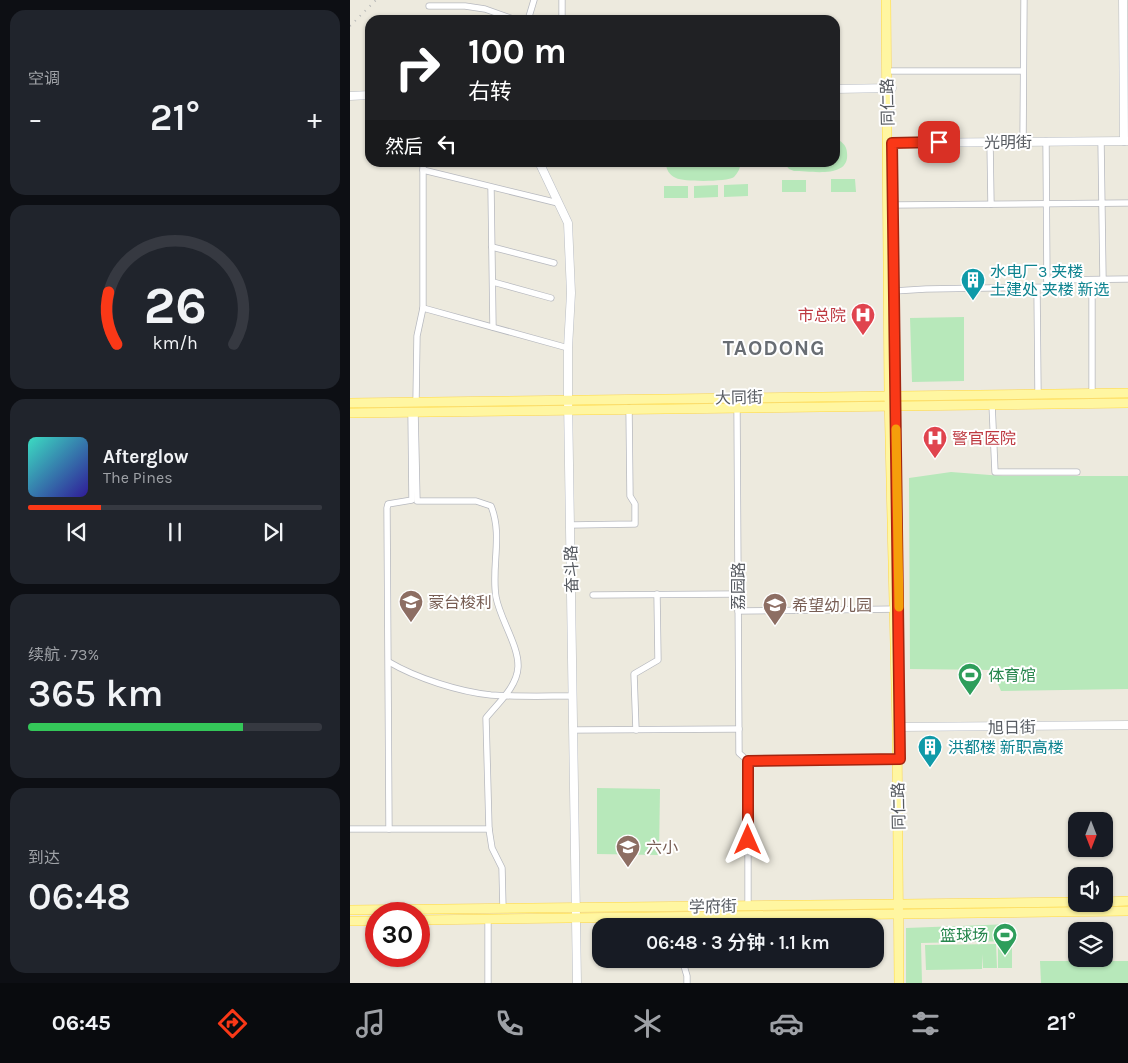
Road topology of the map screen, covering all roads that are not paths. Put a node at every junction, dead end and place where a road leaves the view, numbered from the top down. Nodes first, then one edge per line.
1 (534, 0) edge
2 (562, 0) edge
3 (886, 0) edge
4 (891, 0) edge
5 (1024, 0) edge
6 (1123, 0) edge
7 (429, 6) dead end
8 (496, 15) edge
9 (530, 15) edge
10 (562, 15) edge
11 (892, 71) junction
12 (1023, 71) junction
13 (840, 89) edge
14 (889, 89) junction
15 (350, 96) edge
16 (365, 96) edge
17 (1046, 141) junction
18 (1101, 141) junction
19 (1126, 141) edge
20 (990, 142) junction
21 (1023, 142) junction
22 (890, 143) junction
23 (542, 167) edge
24 (423, 170) joint
25 (491, 188) junction
26 (558, 203) junction
27 (1102, 203) junction
28 (1128, 203) edge
29 (991, 204) junction
30 (1047, 204) junction
31 (893, 205) junction
32 (492, 247) junction
33 (554, 263) dead end
34 (1128, 278) edge
35 (1102, 279) junction
36 (1047, 280) junction
37 (1092, 280) junction
38 (493, 282) junction
39 (1037, 288) junction
40 (894, 291) junction
41 (551, 298) dead end
42 (423, 308) junction
43 (494, 327) junction
44 (568, 348) junction
45 (1038, 393) junction
46 (1092, 393) junction
47 (1128, 393) edge
48 (568, 399) junction
49 (893, 400) junction
50 (416, 402) junction
51 (350, 403) edge
52 (1128, 403) edge
53 (992, 404) junction
54 (737, 407) junction
55 (629, 408) junction
56 (569, 409) junction
57 (413, 412) junction
58 (350, 413) edge
59 (1077, 472) dead end
60 (571, 526) junction
61 (657, 594) junction
62 (738, 594) junction
63 (593, 595) dead end
64 (897, 609) junction
65 (738, 611) junction
66 (389, 662) junction
67 (504, 696) junction
68 (572, 696) junction
69 (1128, 725) edge
70 (898, 728) junction
71 (739, 729) junction
72 (573, 730) junction
73 (636, 730) junction
74 (898, 759) junction
75 (748, 761) junction
76 (350, 829) edge
77 (389, 829) junction
78 (489, 829) junction
79 (1068, 902) edge
80 (1113, 902) edge
81 (1128, 902) edge
82 (748, 906) junction
83 (577, 908) junction
84 (503, 909) junction
85 (901, 909) junction
86 (350, 910) edge
87 (1128, 912) edge
88 (749, 918) edge
89 (577, 919) junction
90 (592, 919) edge
91 (430, 920) edge
92 (488, 920) junction
93 (350, 921) edge
94 (365, 921) edge
95 (684, 968) edge
96 (488, 983) edge
97 (577, 983) edge
98 (687, 983) edge
99 (899, 983) edge
100 (903, 983) edge

1 - 9 street
2 - 10 street
3 - 14 main road, 同仁路
4 - 11 main road, 同仁路
5 - 12 street
6 - 19 street
7 - 8 street
11 - 12 street
11 - 14 main road, 同仁路
12 - 21 street
13 - 14 street
14 - 22 main road, 同仁路
15 - 16 street
17 - 18 street, 光明街
17 - 21 street, 光明街
17 - 30 street
18 - 19 street, 光明街
18 - 27 street
20 - 21 street, 光明街
20 - 22 street, 光明街
20 - 29 street
22 - 31 main road, 同仁路
22 - 49 main road, 同仁路
23 - 26 street, 奋斗路
24 - 25 street
24 - 42 street
25 - 26 street
25 - 32 street
26 - 44 street, 奋斗路
27 - 28 street
27 - 30 street
27 - 35 street
29 - 30 street
29 - 31 street
30 - 36 street
31 - 40 main road, 同仁路
32 - 33 street
32 - 38 street
34 - 35 street
35 - 37 street
36 - 37 street
36 - 39 street
37 - 46 street
38 - 41 street
38 - 43 street
39 - 40 street
39 - 45 street
40 - 49 main road, 同仁路
42 - 43 street
42 - 50 street
43 - 44 street
44 - 48 street, 奋斗路
45 - 46 main road, 大同街
45 - 49 main road, 大同街
46 - 47 main road, 大同街
48 - 49 main road, 大同街
48 - 50 main road, 大同街
48 - 56 street, 奋斗路
49 - 53 main road, 大同街
49 - 54 main road, 大同街
49 - 64 main road, 同仁路
50 - 51 main road, 大同街
52 - 53 main road, 大同街
53 - 59 street
54 - 55 main road, 大同街
54 - 62 street, 荔园路
55 - 56 main road, 大同街
55 - 60 street
56 - 57 main road, 大同街
56 - 60 street, 奋斗路
57 - 58 main road, 大同街
57 - 66 street
57 - 67 street
60 - 68 street, 奋斗路
61 - 62 street
61 - 63 street
61 - 73 street
62 - 65 street, 荔园路
64 - 65 street
64 - 70 main road, 同仁路
65 - 71 street, 荔园路
66 - 67 street
66 - 77 street
67 - 68 street
67 - 78 street
68 - 72 street, 奋斗路
69 - 70 street, 旭日街
70 - 74 main road, 同仁路
71 - 73 street
71 - 75 street, 荔园路
72 - 73 street
72 - 83 street, 奋斗路
74 - 75 street
74 - 85 main road, 同仁路
75 - 82 street
76 - 77 street
77 - 78 street
78 - 84 street
79 - 85 main road, 学府街
80 - 81 main road
82 - 83 main road, 学府街
82 - 85 main road, 学府街
83 - 84 main road, 学府街
83 - 89 street, 奋斗路
84 - 86 main road, 学府街
85 - 87 main road, 学府街
85 - 88 main road, 学府街
85 - 99 main road, 同仁路
85 - 100 main road, 同仁路
89 - 90 main road, 学府街
89 - 92 main road, 学府街
89 - 97 street, 奋斗路
91 - 92 main road, 学府街
92 - 96 street
93 - 94 main road
95 - 98 street

